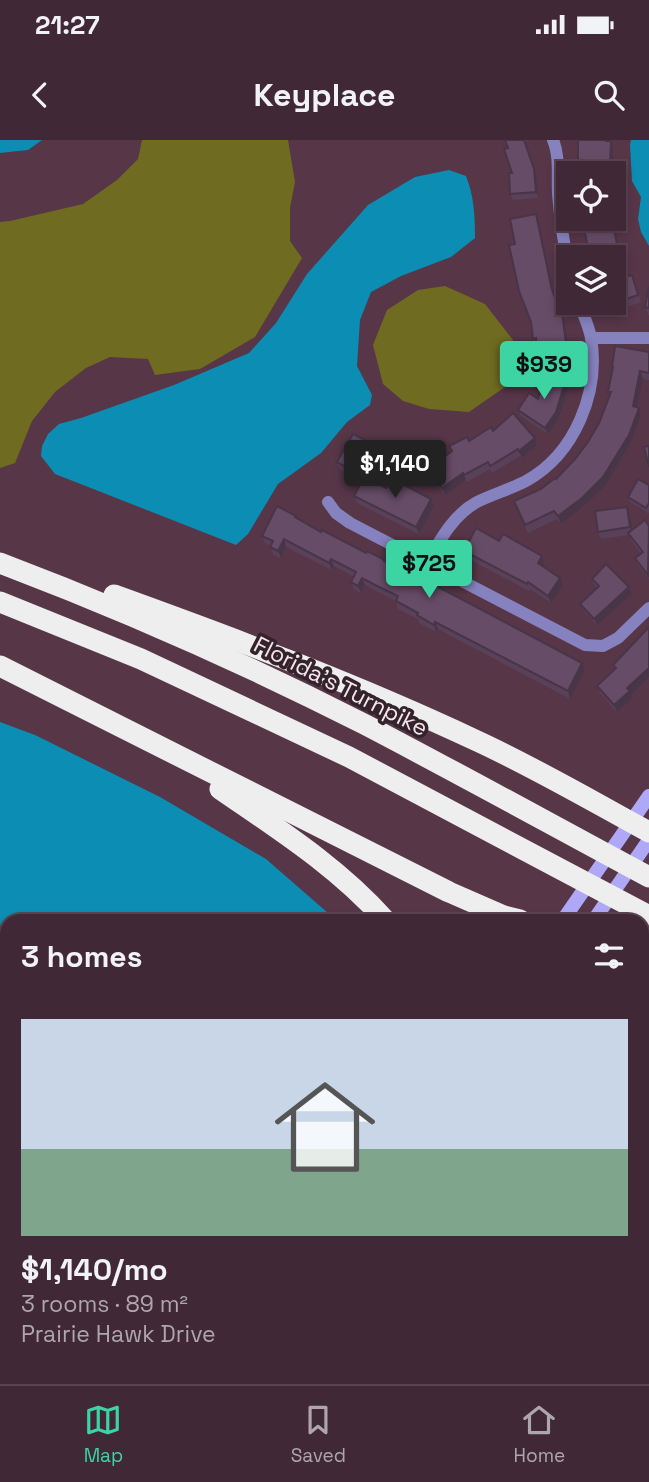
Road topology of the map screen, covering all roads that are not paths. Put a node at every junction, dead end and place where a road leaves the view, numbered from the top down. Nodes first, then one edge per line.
1 (552, 140) edge
2 (564, 245) edge
3 (583, 315) edge
4 (591, 338) junction
5 (649, 338) edge
6 (328, 502) dead end
7 (0, 556) edge
8 (0, 563) edge
9 (427, 563) junction
10 (0, 602) edge
11 (649, 608) edge
12 (0, 666) edge
13 (114, 724) junction
14 (569, 788) junction
15 (648, 797) edge
16 (649, 822) edge
17 (649, 832) edge
18 (649, 840) edge
19 (649, 877) edge
20 (380, 914) edge
21 (502, 914) edge
22 (567, 914) edge
23 (598, 914) edge
24 (645, 914) edge

1 - 2 street
3 - 4 street
4 - 5 street
4 - 9 street
6 - 9 street
7 - 14 highway
8 - 19 highway, Florida's Turnpike
9 - 11 street
10 - 24 highway
12 - 13 highway
13 - 20 highway
13 - 21 highway
14 - 16 highway
14 - 17 highway
15 - 22 main road
18 - 23 main road

